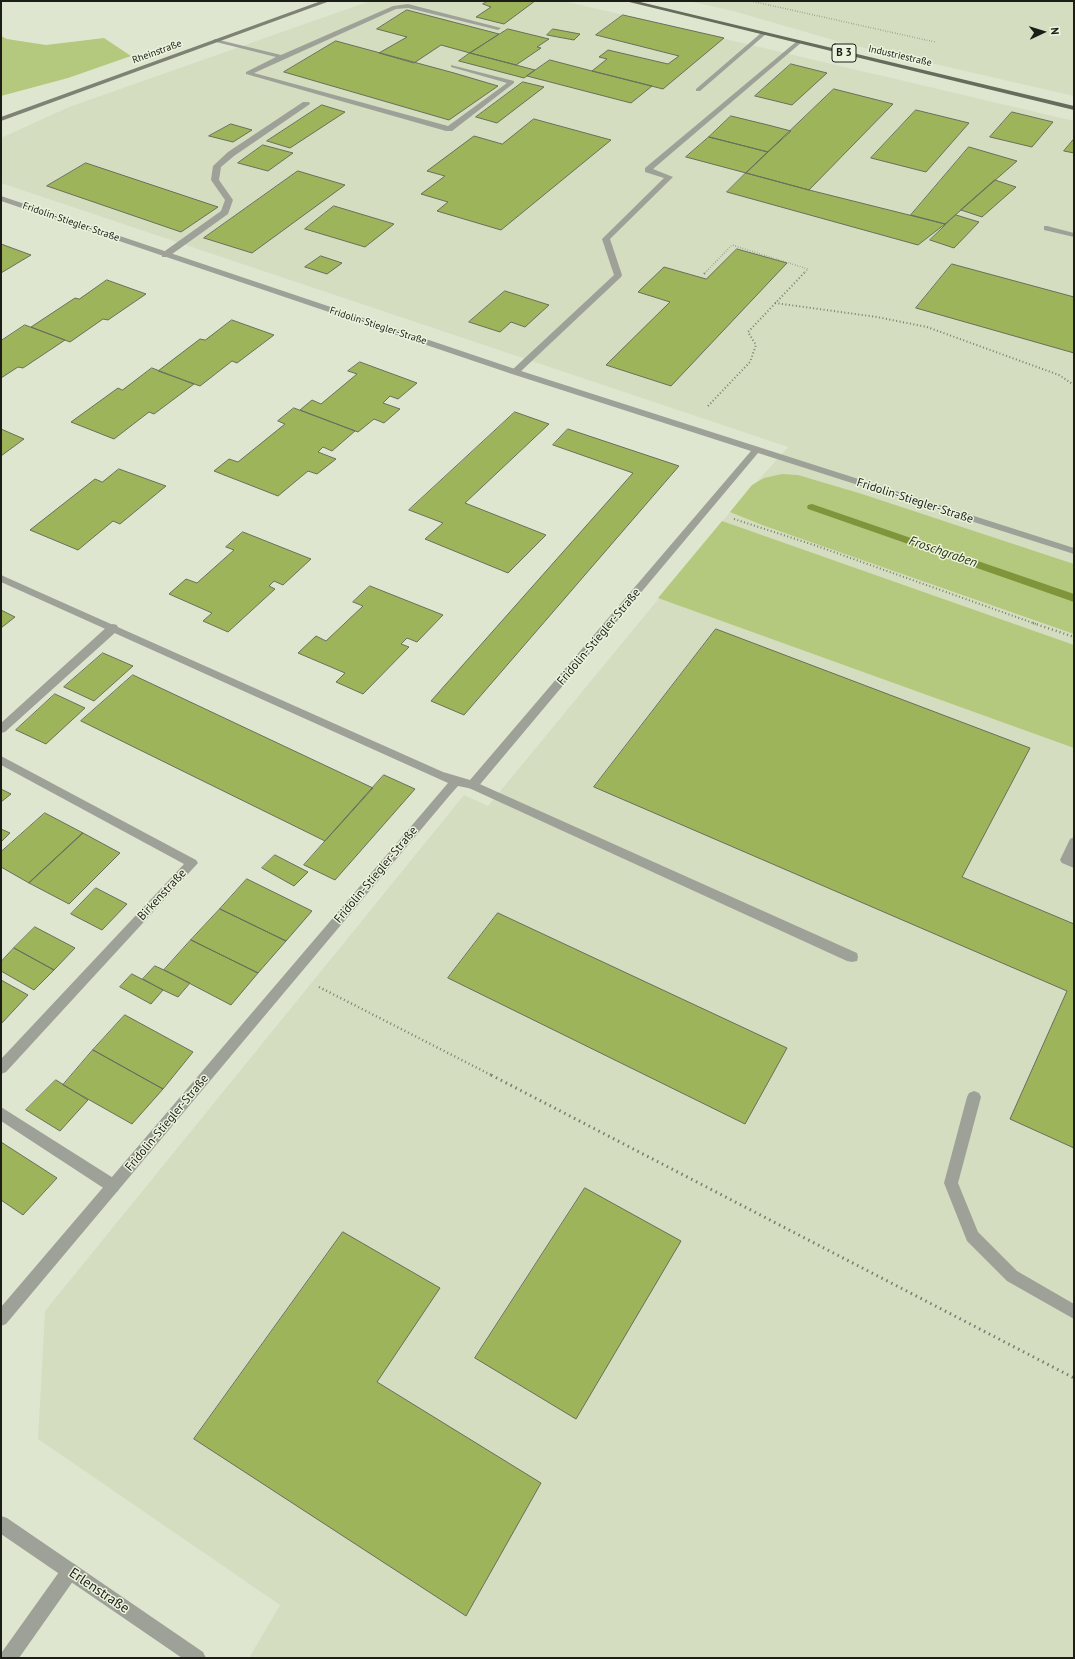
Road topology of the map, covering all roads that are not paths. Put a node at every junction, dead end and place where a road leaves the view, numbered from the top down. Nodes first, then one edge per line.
1 (628, 1) edge
2 (323, 2) edge
3 (498, 28) dead end
4 (764, 34) junction
5 (215, 41) junction
6 (799, 42) junction
7 (282, 57) junction
8 (453, 66) dead end
9 (698, 90) dead end
10 (306, 104) dead end
11 (1074, 108) edge
12 (1, 119) edge
13 (1, 198) edge
14 (1047, 228) dead end
15 (1074, 235) edge
16 (165, 255) junction
17 (515, 372) junction
18 (756, 450) junction
19 (1074, 551) edge
20 (1, 578) edge
21 (114, 628) junction
22 (1, 729) edge
23 (1, 760) edge
24 (456, 781) junction
25 (473, 785) junction
26 (1074, 842) edge
27 (1074, 863) edge
28 (852, 957) dead end
29 (1, 1068) edge
30 (974, 1098) dead end
31 (1, 1114) edge
32 (114, 1186) junction
33 (1074, 1312) edge
34 (1, 1319) edge
35 (1, 1524) edge
36 (70, 1571) junction
37 (8, 1658) edge
38 (197, 1658) edge

1 - 4 main road, Industriestraße / B 3
2 - 5 street, Rheinstraße
3 - 7 street
4 - 6 main road, Industriestraße / B 3
4 - 9 street
5 - 7 street
5 - 12 street, Rheinstraße
6 - 11 main road, Industriestraße / B 3
6 - 17 street
7 - 8 street
10 - 16 street
13 - 16 street, Fridolin-Stiegler-Straße
14 - 15 street
16 - 17 street, Fridolin-Stiegler-Straße
17 - 18 street, Fridolin-Stiegler-Straße
18 - 19 street, Fridolin-Stiegler-Straße
18 - 25 street, Fridolin-Stiegler-Straße
20 - 21 street
21 - 22 street
21 - 24 street
23 - 29 street, Birkenstraße
24 - 25 street
24 - 32 street, Fridolin-Stiegler-Straße
25 - 28 street
26 - 27 street
30 - 33 street
31 - 32 street
32 - 34 street, Fridolin-Stiegler-Straße
35 - 36 street, Erlenstraße
36 - 37 street
36 - 38 street, Erlenstraße

